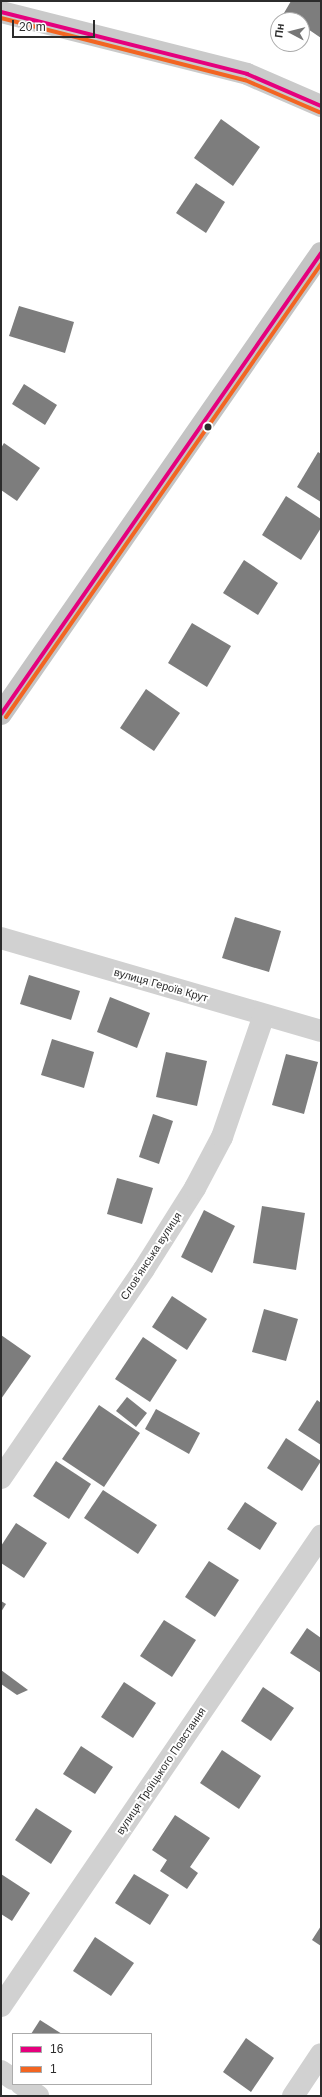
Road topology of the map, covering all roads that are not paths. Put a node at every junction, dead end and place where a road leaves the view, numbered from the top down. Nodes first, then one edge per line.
1 (1, 12) edge
2 (321, 106) edge
3 (321, 253) edge
4 (1, 714) edge
5 (1, 938) edge
6 (264, 1015) junction
7 (321, 1031) edge
8 (1, 1478) edge
9 (321, 1536) edge
10 (1, 2006) edge
11 (321, 2054) edge
12 (1, 2071) edge
13 (12, 2078) edge
14 (22, 2085) edge
15 (38, 2096) edge
16 (293, 2096) edge

1 - 2 main road
3 - 4 main road
5 - 6 street, вулиця Героїв Крут
6 - 7 street, вулиця Героїв Крут
6 - 8 street, Словʼянська вулиця
9 - 10 street, вулиця Троїцького Повстання
11 - 16 street
12 - 13 street
14 - 15 street

